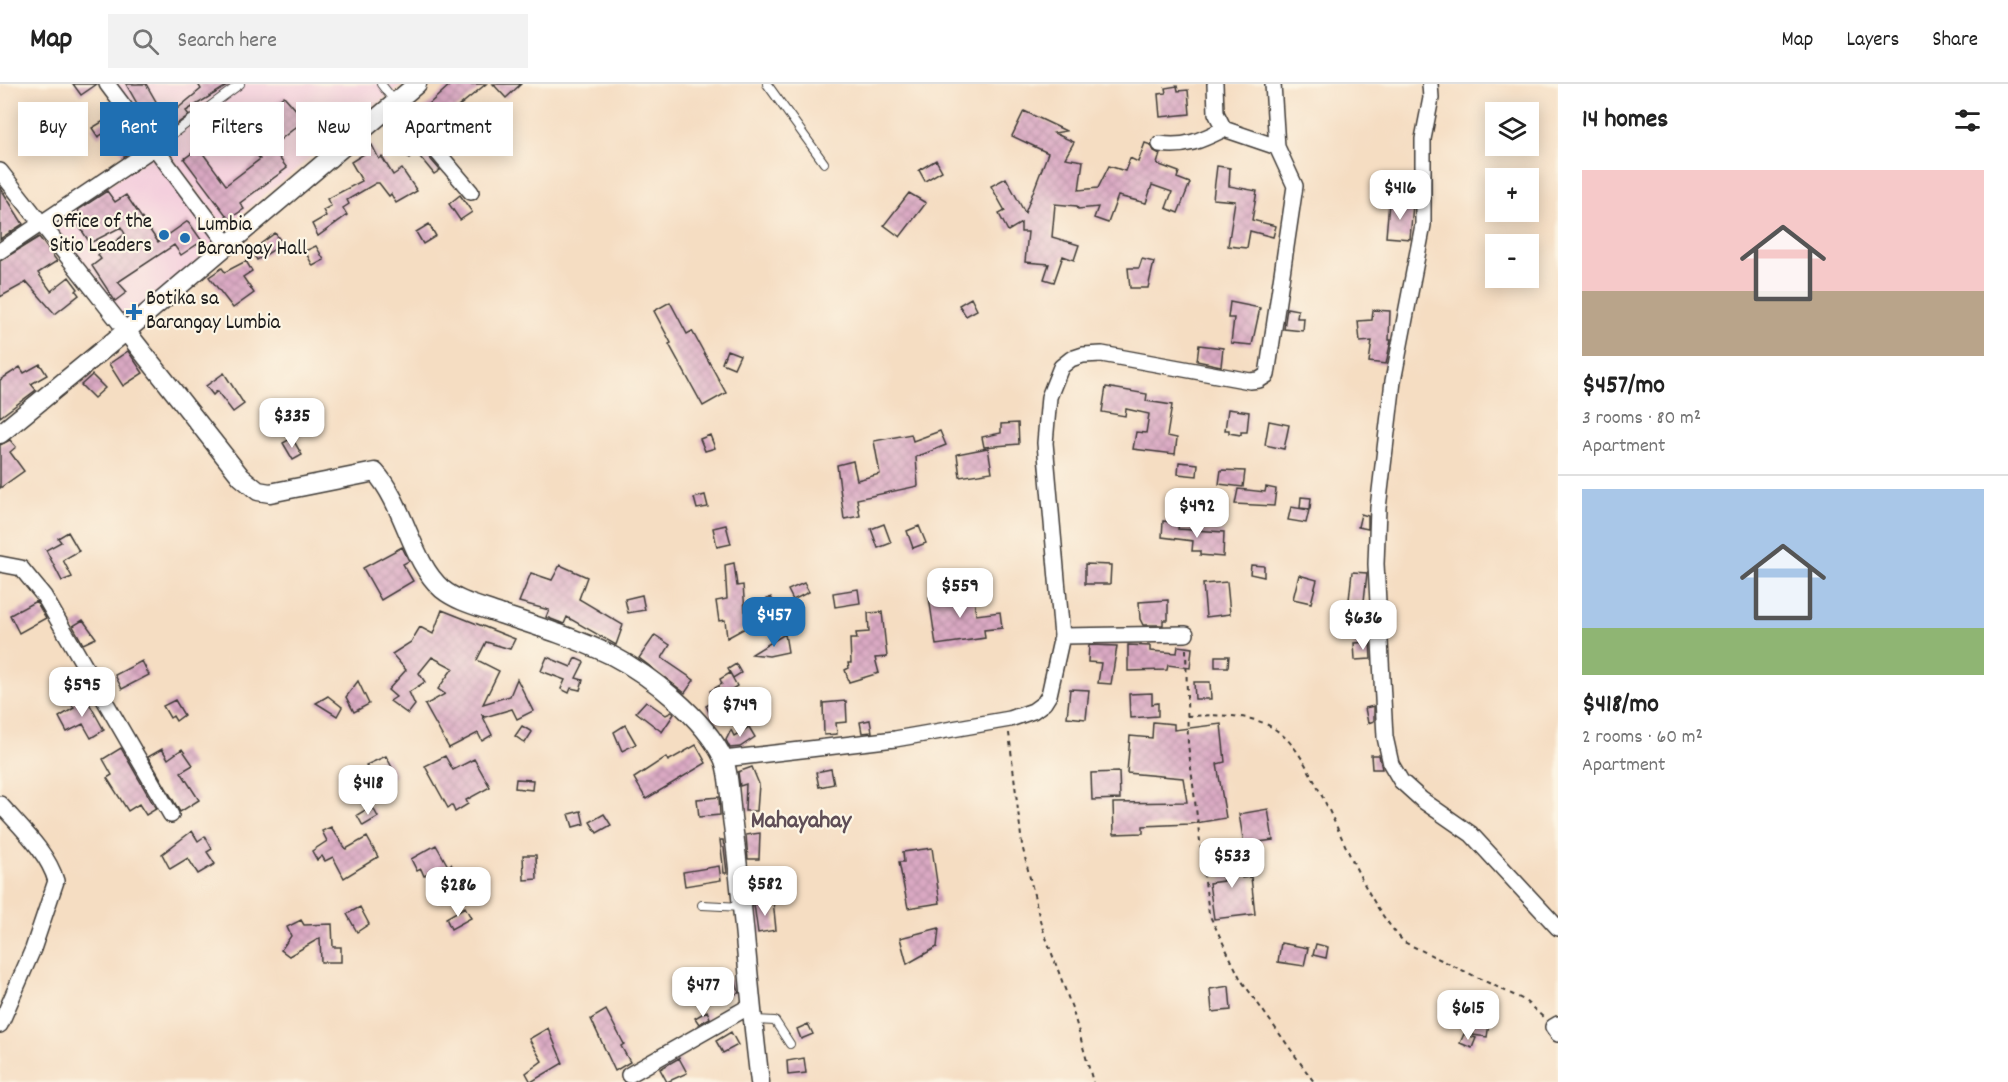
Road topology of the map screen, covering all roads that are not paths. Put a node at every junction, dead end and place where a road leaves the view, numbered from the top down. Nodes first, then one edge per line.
1 (107, 84) edge
2 (240, 84) edge
3 (381, 84) edge
4 (417, 84) edge
5 (767, 84) edge
6 (1215, 84) edge
7 (1273, 84) edge
8 (1430, 84) edge
9 (121, 102) edge
10 (394, 102) joint
11 (383, 111) edge
12 (1224, 129) junction
13 (178, 130) edge
14 (1160, 144) dead end
15 (1277, 147) junction
16 (141, 156) edge
17 (162, 156) edge
18 (440, 156) edge
19 (824, 163) dead end
20 (0, 171) edge
21 (471, 192) dead end
22 (40, 223) junction
23 (227, 244) junction
24 (0, 251) edge
25 (126, 331) junction
26 (0, 434) edge
27 (0, 564) edge
28 (1186, 634) road end
29 (1062, 636) junction
30 (724, 759) junction
31 (0, 804) edge
32 (171, 815) dead end
33 (702, 905) dead end
34 (744, 907) junction
35 (1558, 928) edge
36 (751, 1013) junction
37 (0, 1025) edge
38 (789, 1044) dead end
39 (629, 1076) dead end
40 (760, 1082) edge

1 - 9 street
2 - 13 lane
3 - 10 lane
4 - 10 street
5 - 19 lane
6 - 12 street
7 - 15 street
8 - 35 street
11 - 23 street
12 - 14 street
12 - 15 street
15 - 29 street
16 - 22 street
17 - 23 street
18 - 21 street
20 - 22 street
22 - 24 street
22 - 25 street
23 - 25 street
25 - 26 street
25 - 30 street
27 - 32 street
28 - 29 street
29 - 30 street
30 - 34 street
31 - 37 street
33 - 34 lane
34 - 36 street
36 - 38 lane
36 - 39 street
36 - 40 street

